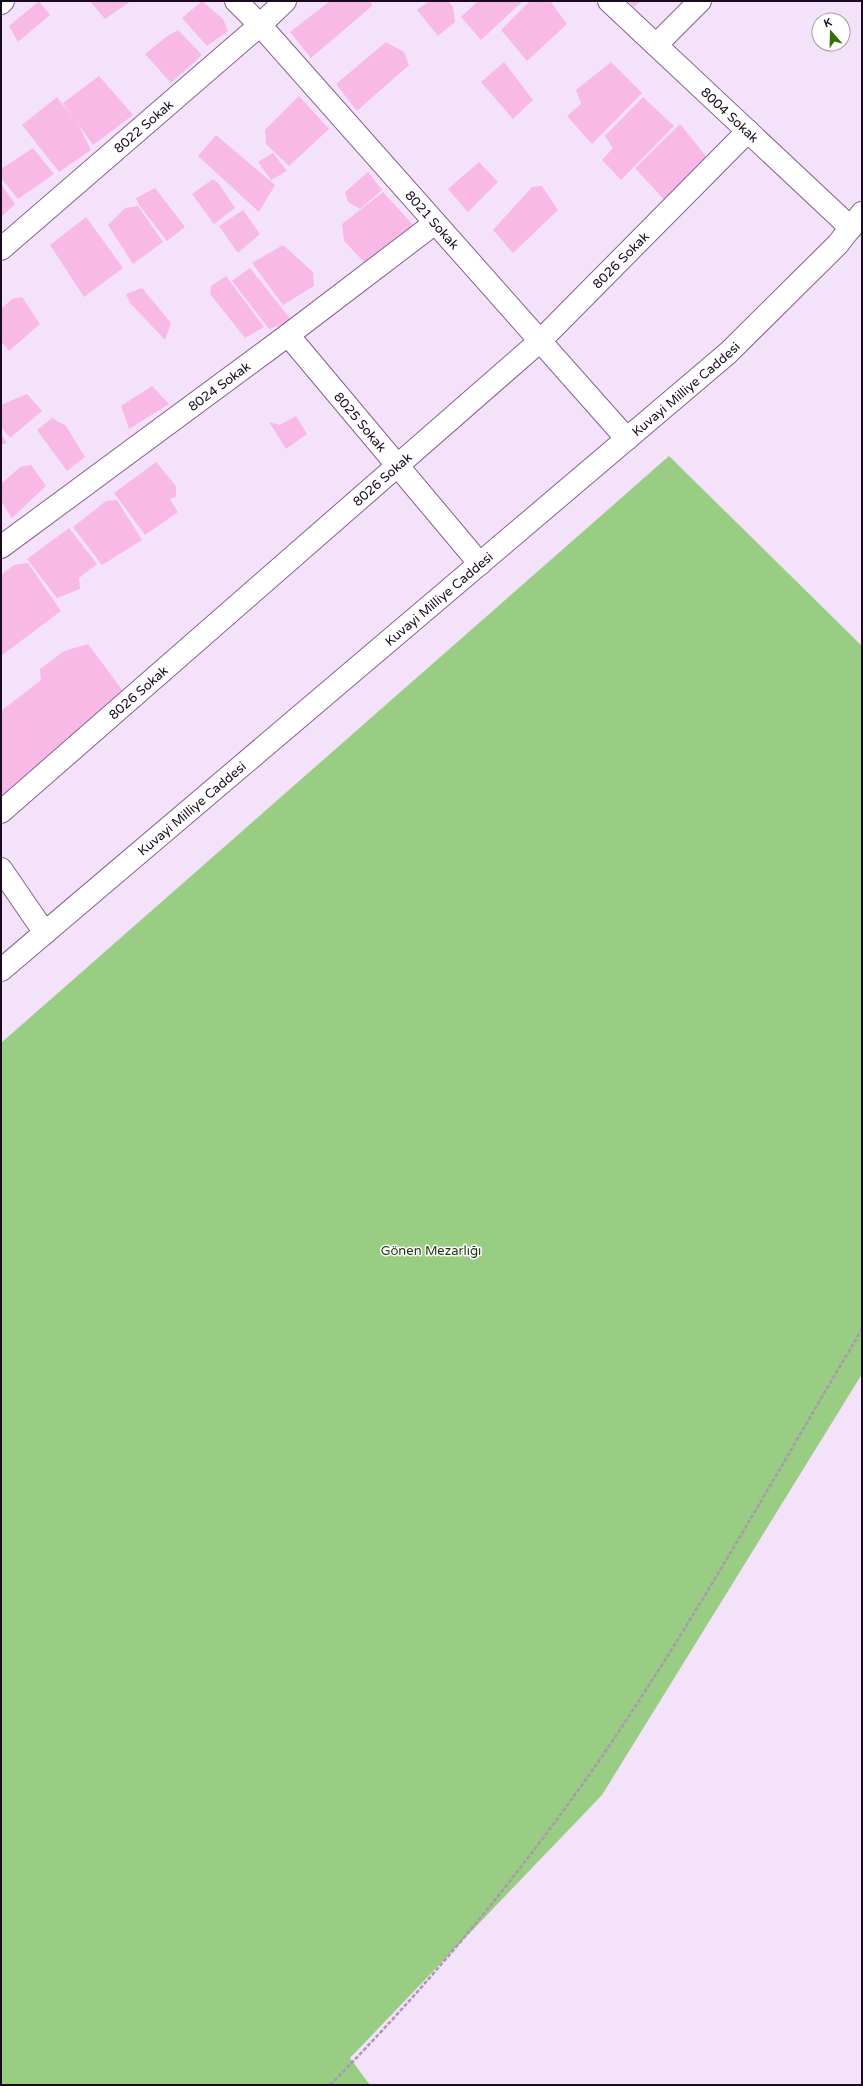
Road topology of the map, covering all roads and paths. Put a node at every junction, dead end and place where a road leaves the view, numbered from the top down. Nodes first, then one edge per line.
1 (236, 1) edge
2 (284, 1) edge
3 (609, 1) edge
4 (700, 1) edge
5 (260, 25) junction
6 (656, 45) junction
7 (748, 131) junction
8 (857, 220) edge
9 (435, 223) junction
10 (1, 249) edge
11 (288, 335) junction
12 (540, 341) junction
13 (627, 439) junction
14 (397, 465) junction
15 (1, 547) edge
16 (480, 564) junction
17 (1, 812) edge
18 (1, 869) edge
19 (45, 933) junction
20 (1, 970) edge
21 (862, 1329) edge
22 (330, 2085) edge

1 - 5 street, 8021 Sokak
2 - 5 street, 8022 Sokak
3 - 6 street, 8004 Sokak
4 - 6 street
5 - 9 street, 8021 Sokak
5 - 10 street, 8022 Sokak
6 - 7 street, 8004 Sokak
7 - 8 street, 8004 Sokak
7 - 12 street, 8026 Sokak
8 - 13 street, Kuvayi Milliye Caddesi
9 - 11 street, 8024 Sokak
9 - 12 street, 8021 Sokak
11 - 14 street, 8025 Sokak
11 - 15 street, 8024 Sokak
12 - 13 street, 8021 Sokak
12 - 14 street, 8026 Sokak
13 - 16 street, Kuvayi Milliye Caddesi
14 - 16 street, 8025 Sokak
14 - 17 street, 8026 Sokak
16 - 19 street, Kuvayi Milliye Caddesi
18 - 19 street
19 - 20 street, Kuvayi Milliye Caddesi
21 - 22 path

